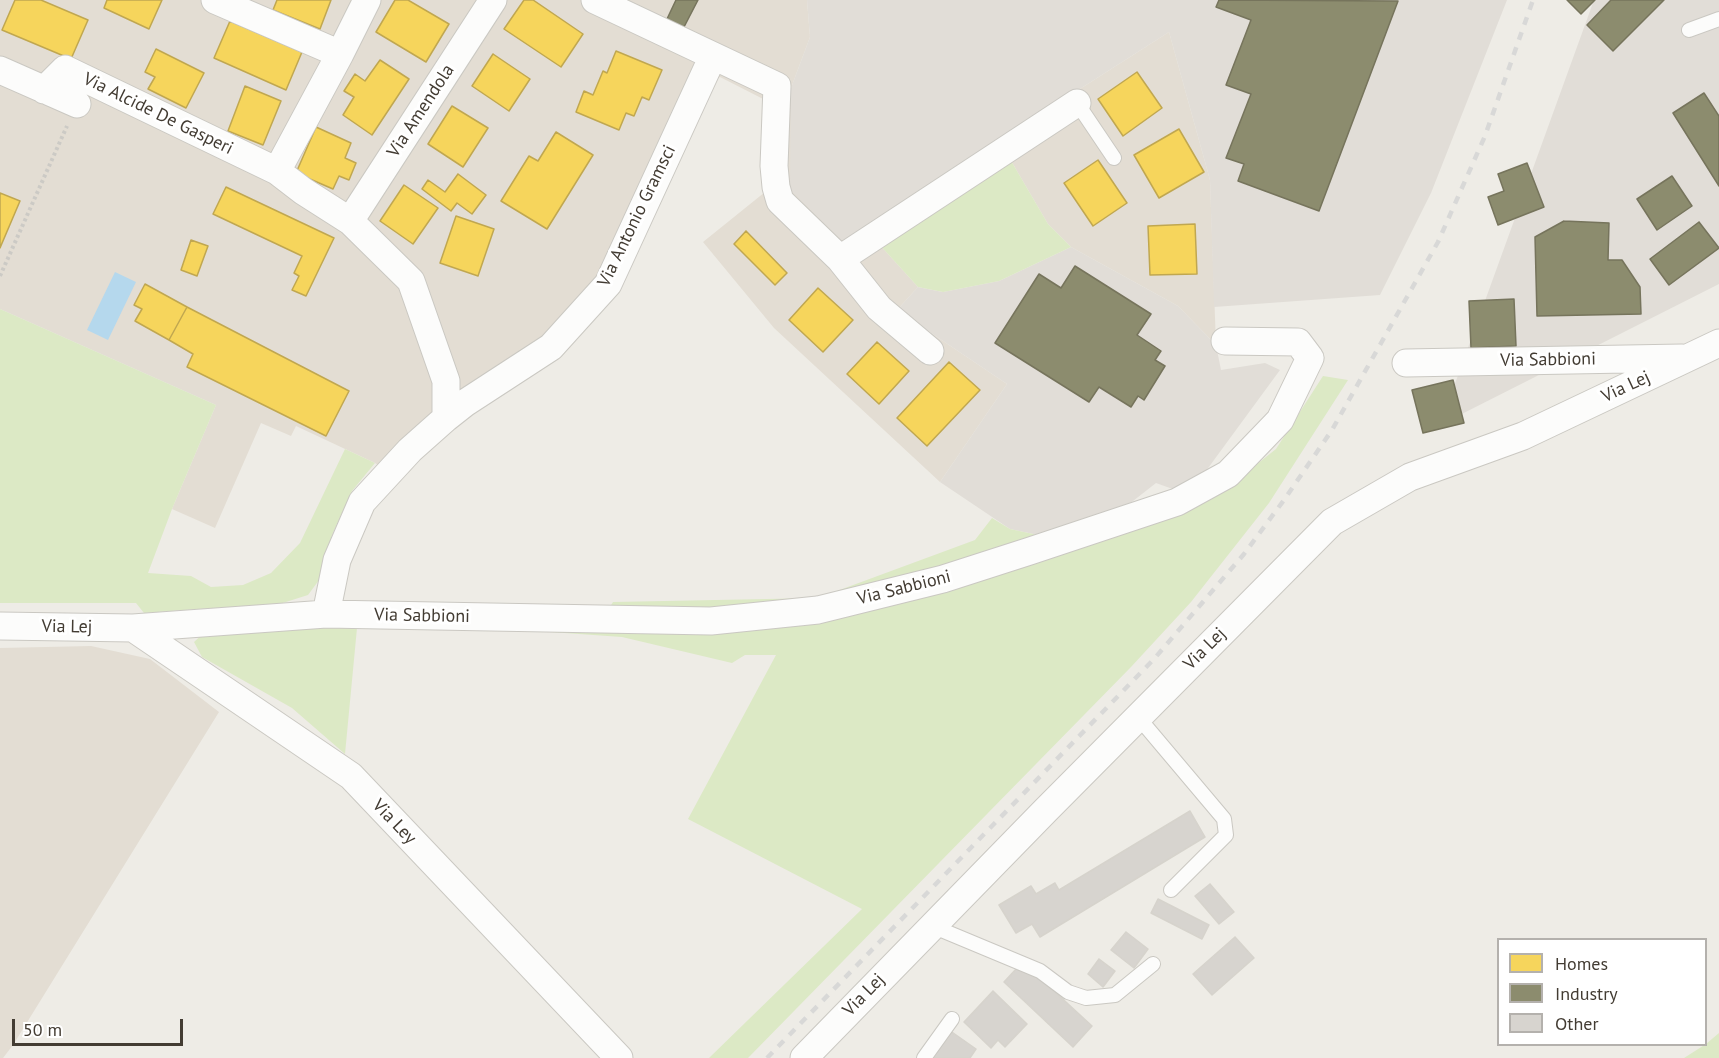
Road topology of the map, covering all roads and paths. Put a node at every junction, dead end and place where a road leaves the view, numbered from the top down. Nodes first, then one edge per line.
1 (214, 0) edge
2 (367, 0) edge
3 (493, 0) edge
4 (595, 0) edge
5 (1719, 18) edge
6 (1689, 30) dead end
7 (340, 54) junction
8 (713, 56) junction
9 (0, 70) edge
10 (44, 90) junction
11 (1077, 103) joint
12 (77, 104) joint
13 (1114, 158) dead end
14 (277, 171) junction
15 (350, 221) junction
16 (840, 259) junction
17 (0, 276) edge
18 (1225, 341) dead end
19 (1719, 343) edge
20 (930, 351) dead end
21 (1689, 358) junction
22 (1406, 363) dead end
23 (446, 418) junction
24 (326, 614) junction
25 (0, 626) edge
26 (133, 628) junction
27 (1138, 717) junction
28 (1171, 890) dead end
29 (932, 926) junction
30 (1153, 964) dead end
31 (952, 1019) dead end
32 (619, 1058) edge
33 (804, 1058) edge
34 (924, 1058) edge

1 - 7 street
2 - 7 street
3 - 15 street, Via Amendola
4 - 8 street
5 - 6 lane
7 - 14 street
8 - 16 street
8 - 23 street, Via Antonio Gramsci
9 - 10 street, Via Alcide De Gasperi
10 - 12 street, Via Alcide De Gasperi
10 - 14 street, Via Alcide De Gasperi
11 - 13 lane
11 - 16 street
12 - 17 path
14 - 15 street
15 - 23 street
16 - 20 street
18 - 24 street, Via Sabbioni
19 - 21 street, Via Lej
21 - 22 street, Via Sabbioni
21 - 27 street, Via Lej
23 - 24 street, Via Antonio Gramsci
24 - 26 street, Via Lej
25 - 26 street, Via Lej
26 - 32 street, Via Ley
27 - 28 lane
27 - 29 street, Via Lej
29 - 30 lane
29 - 33 street, Via Lej
31 - 34 lane

